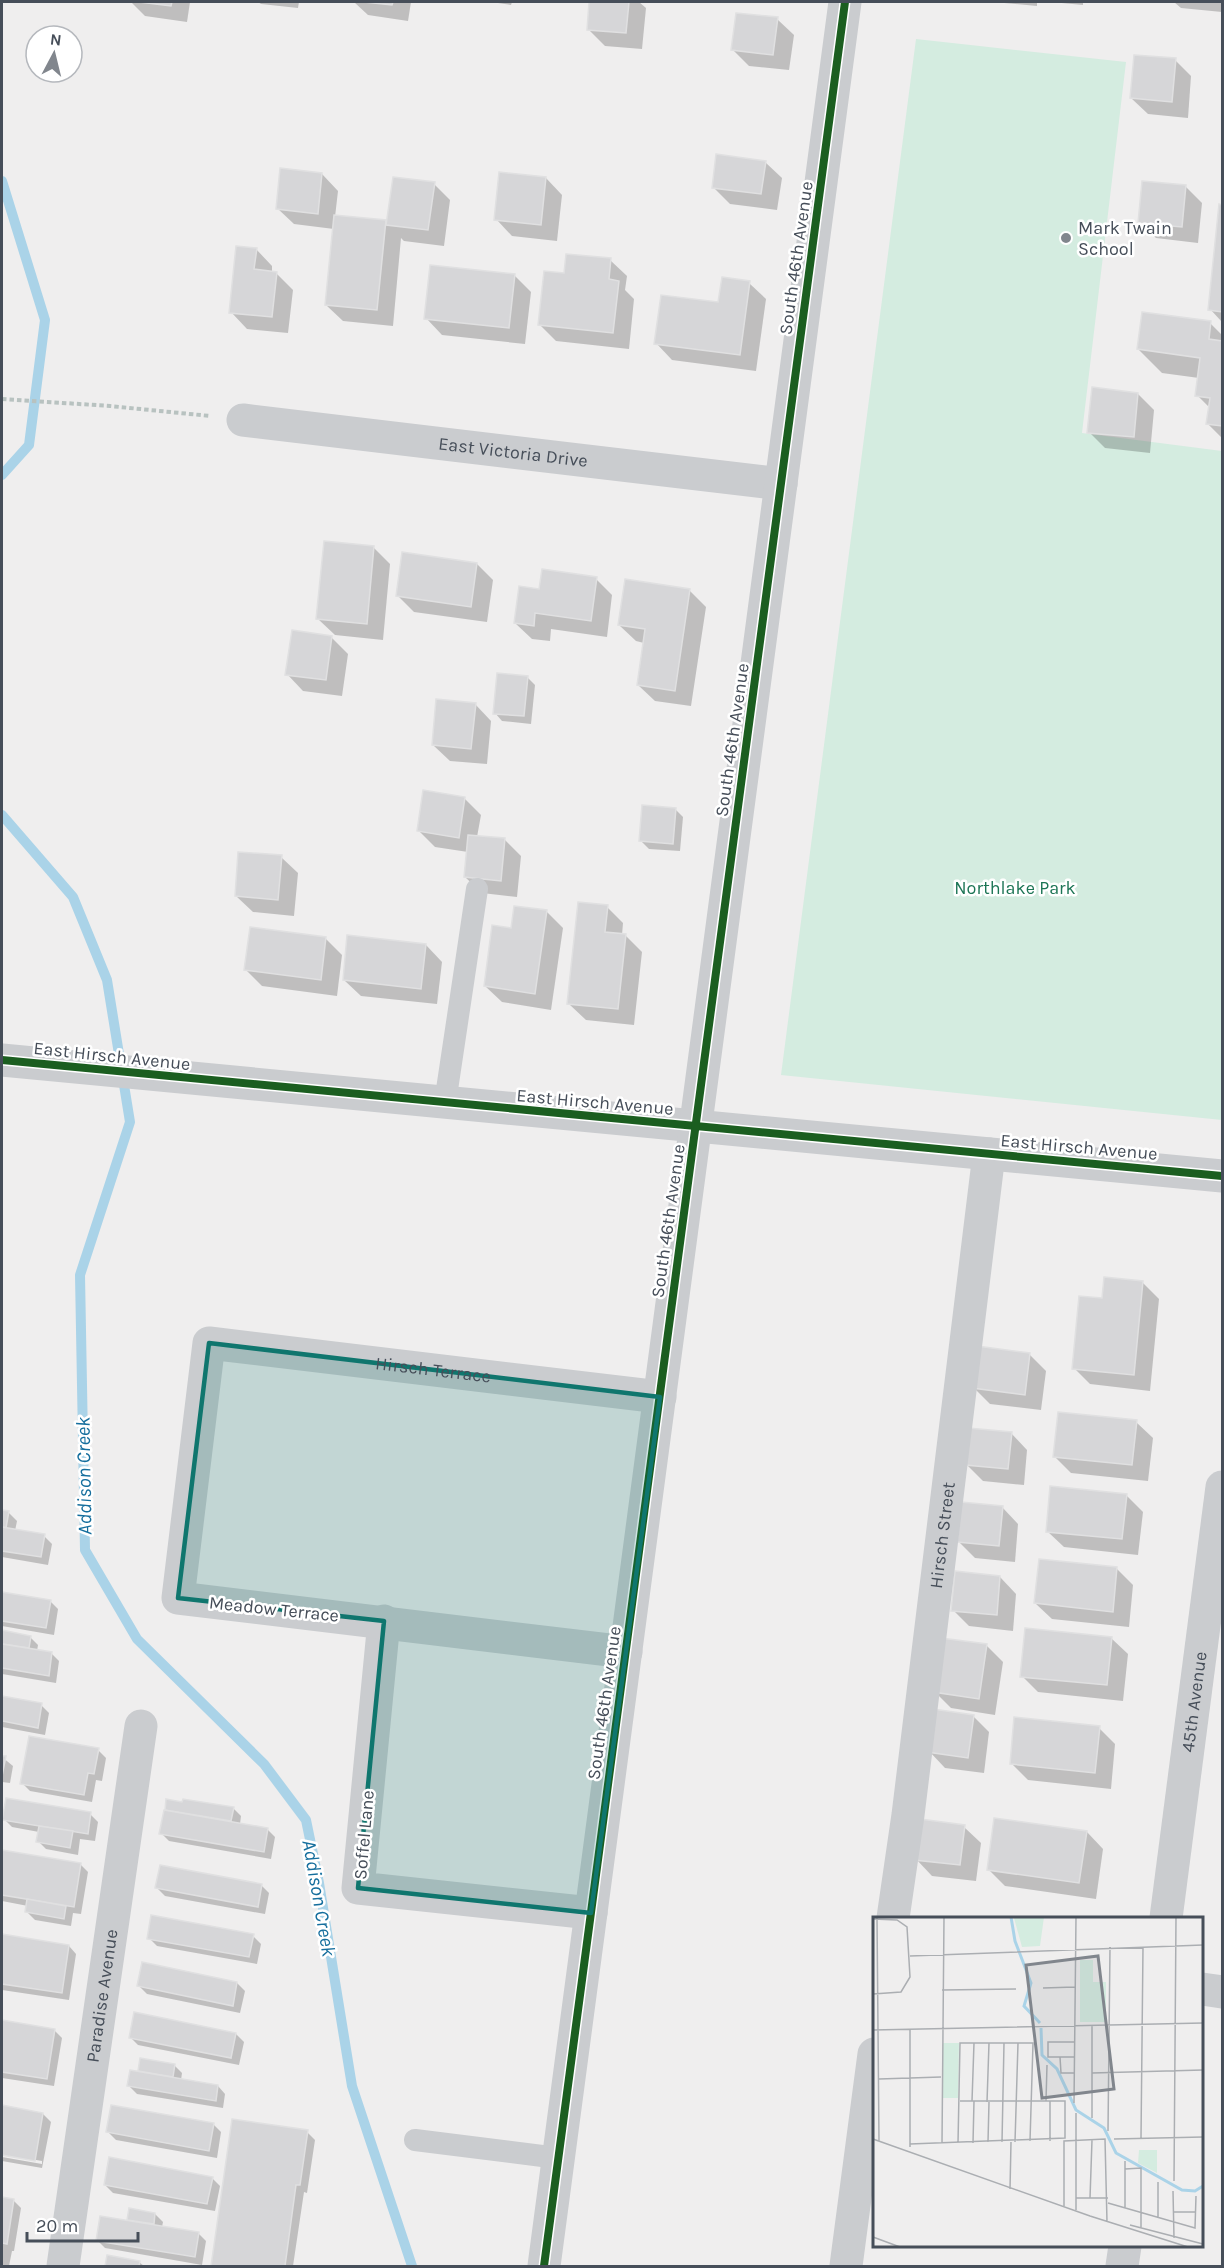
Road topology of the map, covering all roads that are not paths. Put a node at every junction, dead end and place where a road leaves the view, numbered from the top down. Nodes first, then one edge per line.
1 (845, 2) edge
2 (243, 420) road end
3 (781, 484) junction
4 (477, 889) dead end
5 (2, 1060) edge
6 (445, 1103) junction
7 (696, 1126) junction
8 (989, 1154) junction
9 (1222, 1176) edge
10 (209, 1342) joint
11 (660, 1397) junction
12 (1222, 1487) edge
13 (384, 1622) junction
14 (626, 1652) junction
15 (141, 1726) dead end
16 (591, 1913) junction
17 (893, 1917) edge
18 (1166, 1917) edge
19 (1203, 1989) edge
20 (1222, 1992) edge
21 (873, 2062) edge
22 (416, 2140) dead end
23 (558, 2158) junction
24 (1125, 2247) edge
25 (63, 2266) edge
26 (544, 2266) edge
27 (846, 2266) edge
28 (1122, 2266) edge

1 - 3 street, South 46th Avenue
2 - 3 street, East Victoria Drive
3 - 7 street, South 46th Avenue
4 - 6 lane
5 - 6 street, East Hirsch Avenue
6 - 7 street, East Hirsch Avenue
7 - 8 street, East Hirsch Avenue
7 - 11 street, South 46th Avenue
8 - 9 street, East Hirsch Avenue
8 - 17 street, Hirsch Street
10 - 11 street, Hirsch Terrace
10 - 13 street, Meadow Terrace
11 - 14 street, South 46th Avenue
12 - 18 street, 45th Avenue
13 - 14 street, Meadow Terrace
13 - 16 street, Soffel Lane
14 - 16 street, South 46th Avenue
15 - 25 street, Paradise Avenue
16 - 23 street, South 46th Avenue
19 - 20 street
21 - 27 street
22 - 23 lane
23 - 26 street, South 46th Avenue
24 - 28 street

